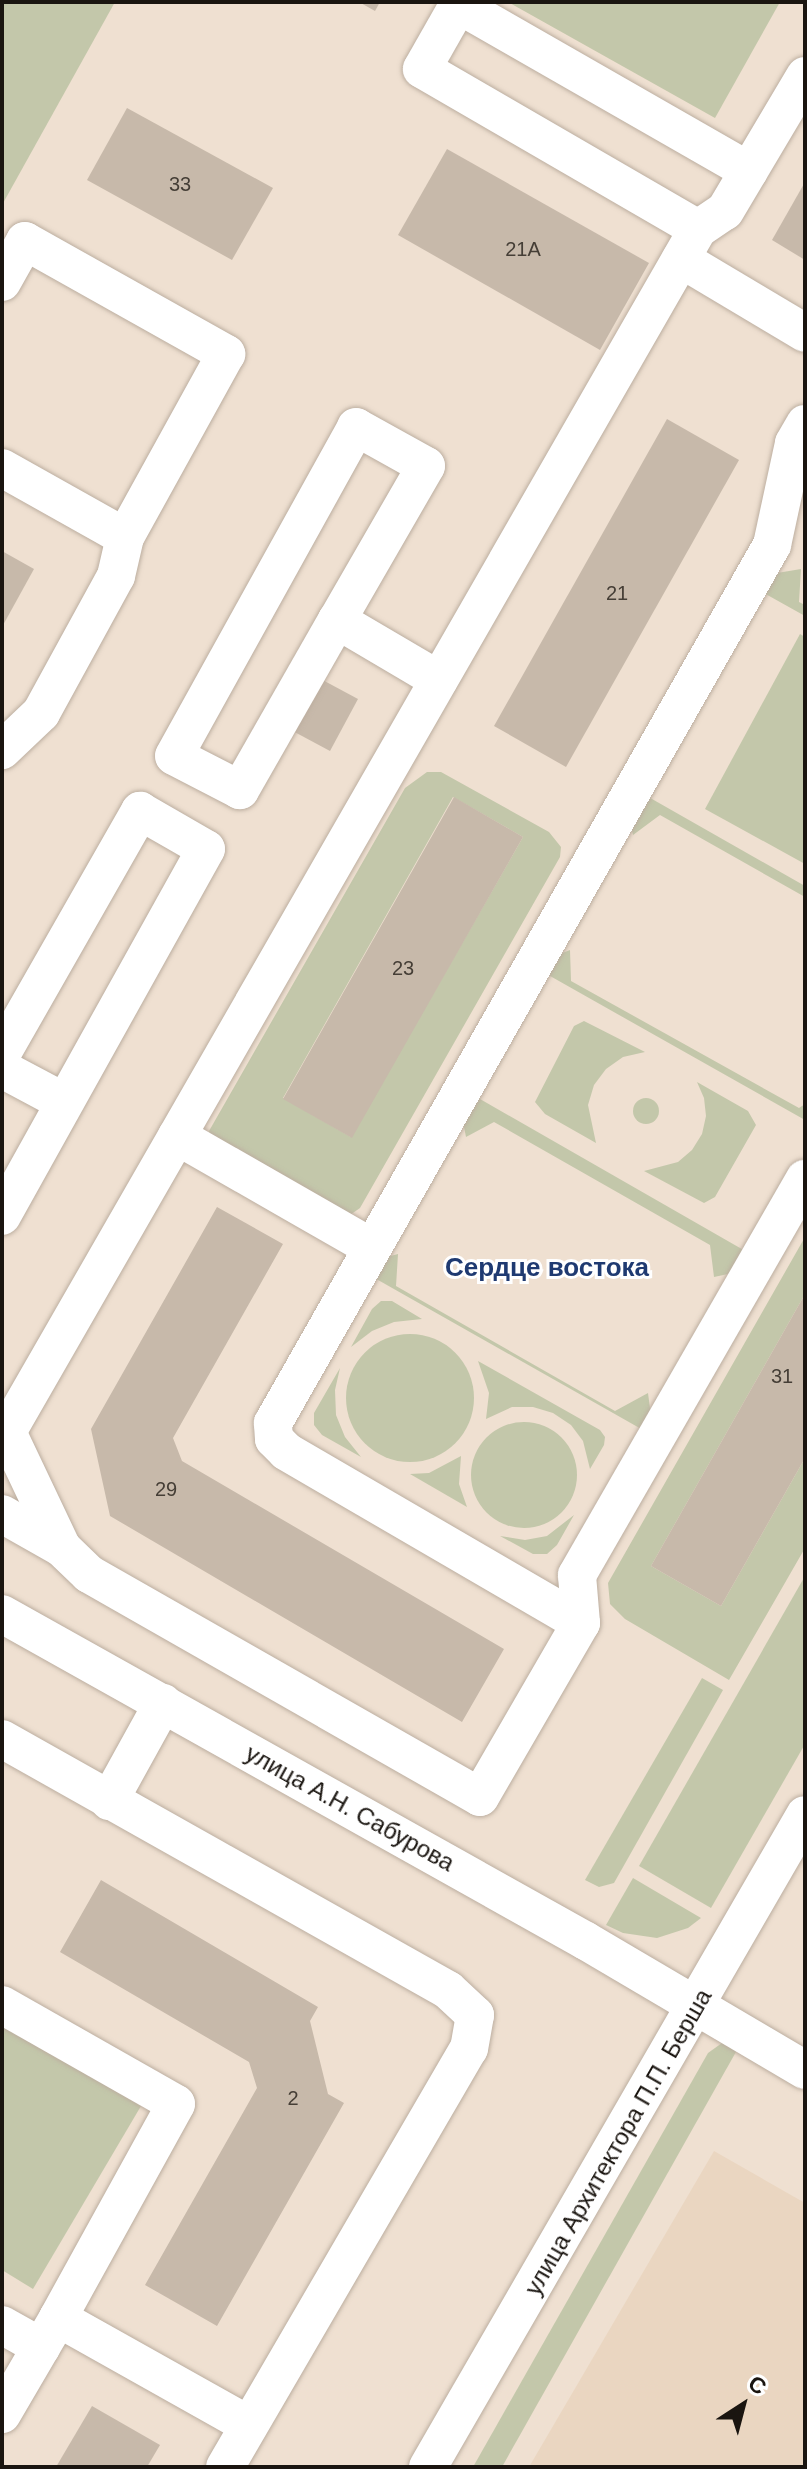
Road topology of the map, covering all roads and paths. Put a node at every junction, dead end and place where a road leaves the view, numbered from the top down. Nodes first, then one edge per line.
1 (460, 4) edge
2 (805, 76) edge
3 (749, 171) junction
4 (689, 244) junction
5 (2, 282) edge
6 (805, 333) edge
7 (805, 424) edge
8 (2, 468) edge
9 (125, 537) junction
10 (337, 620) junction
11 (439, 680) junction
12 (2, 750) edge
13 (2, 1053) edge
14 (2, 1069) edge
15 (64, 1102) junction
16 (177, 1136) junction
17 (805, 1179) edge
18 (2, 1216) edge
19 (371, 1247) junction
20 (5, 1432) edge
21 (2, 1514) edge
22 (62, 1548) junction
23 (2, 1614) edge
24 (581, 1623) junction
25 (163, 1703) junction
26 (2, 1739) edge
27 (109, 1801) junction
28 (805, 1815) edge
29 (2, 2005) edge
30 (697, 2005) junction
31 (805, 2070) edge
32 (2, 2325) edge
33 (50, 2332) junction
34 (2, 2414) edge
35 (249, 2425) junction
36 (225, 2467) edge
37 (428, 2467) edge

1 - 3 street
1 - 4 street
2 - 3 street
3 - 4 street
4 - 6 street
4 - 11 street
5 - 9 street
7 - 19 street
8 - 9 street
9 - 12 street
10 - 10 street
10 - 11 street
11 - 16 street
13 - 15 street
14 - 15 street
15 - 18 street
16 - 19 street
16 - 20 street
17 - 24 street
19 - 24 street
20 - 22 street
21 - 22 street
22 - 24 street
23 - 25 street, улица А.Н. Сабурова
25 - 27 street
25 - 30 street, улица А.Н. Сабурова
26 - 27 street
27 - 35 street
28 - 30 street, улица Архитектора П.П. Берша
29 - 33 street
30 - 31 street, улица А.Н. Сабурова
30 - 37 street, улица Архитектора П.П. Берша
32 - 33 street
33 - 34 street
33 - 35 street
35 - 36 street

